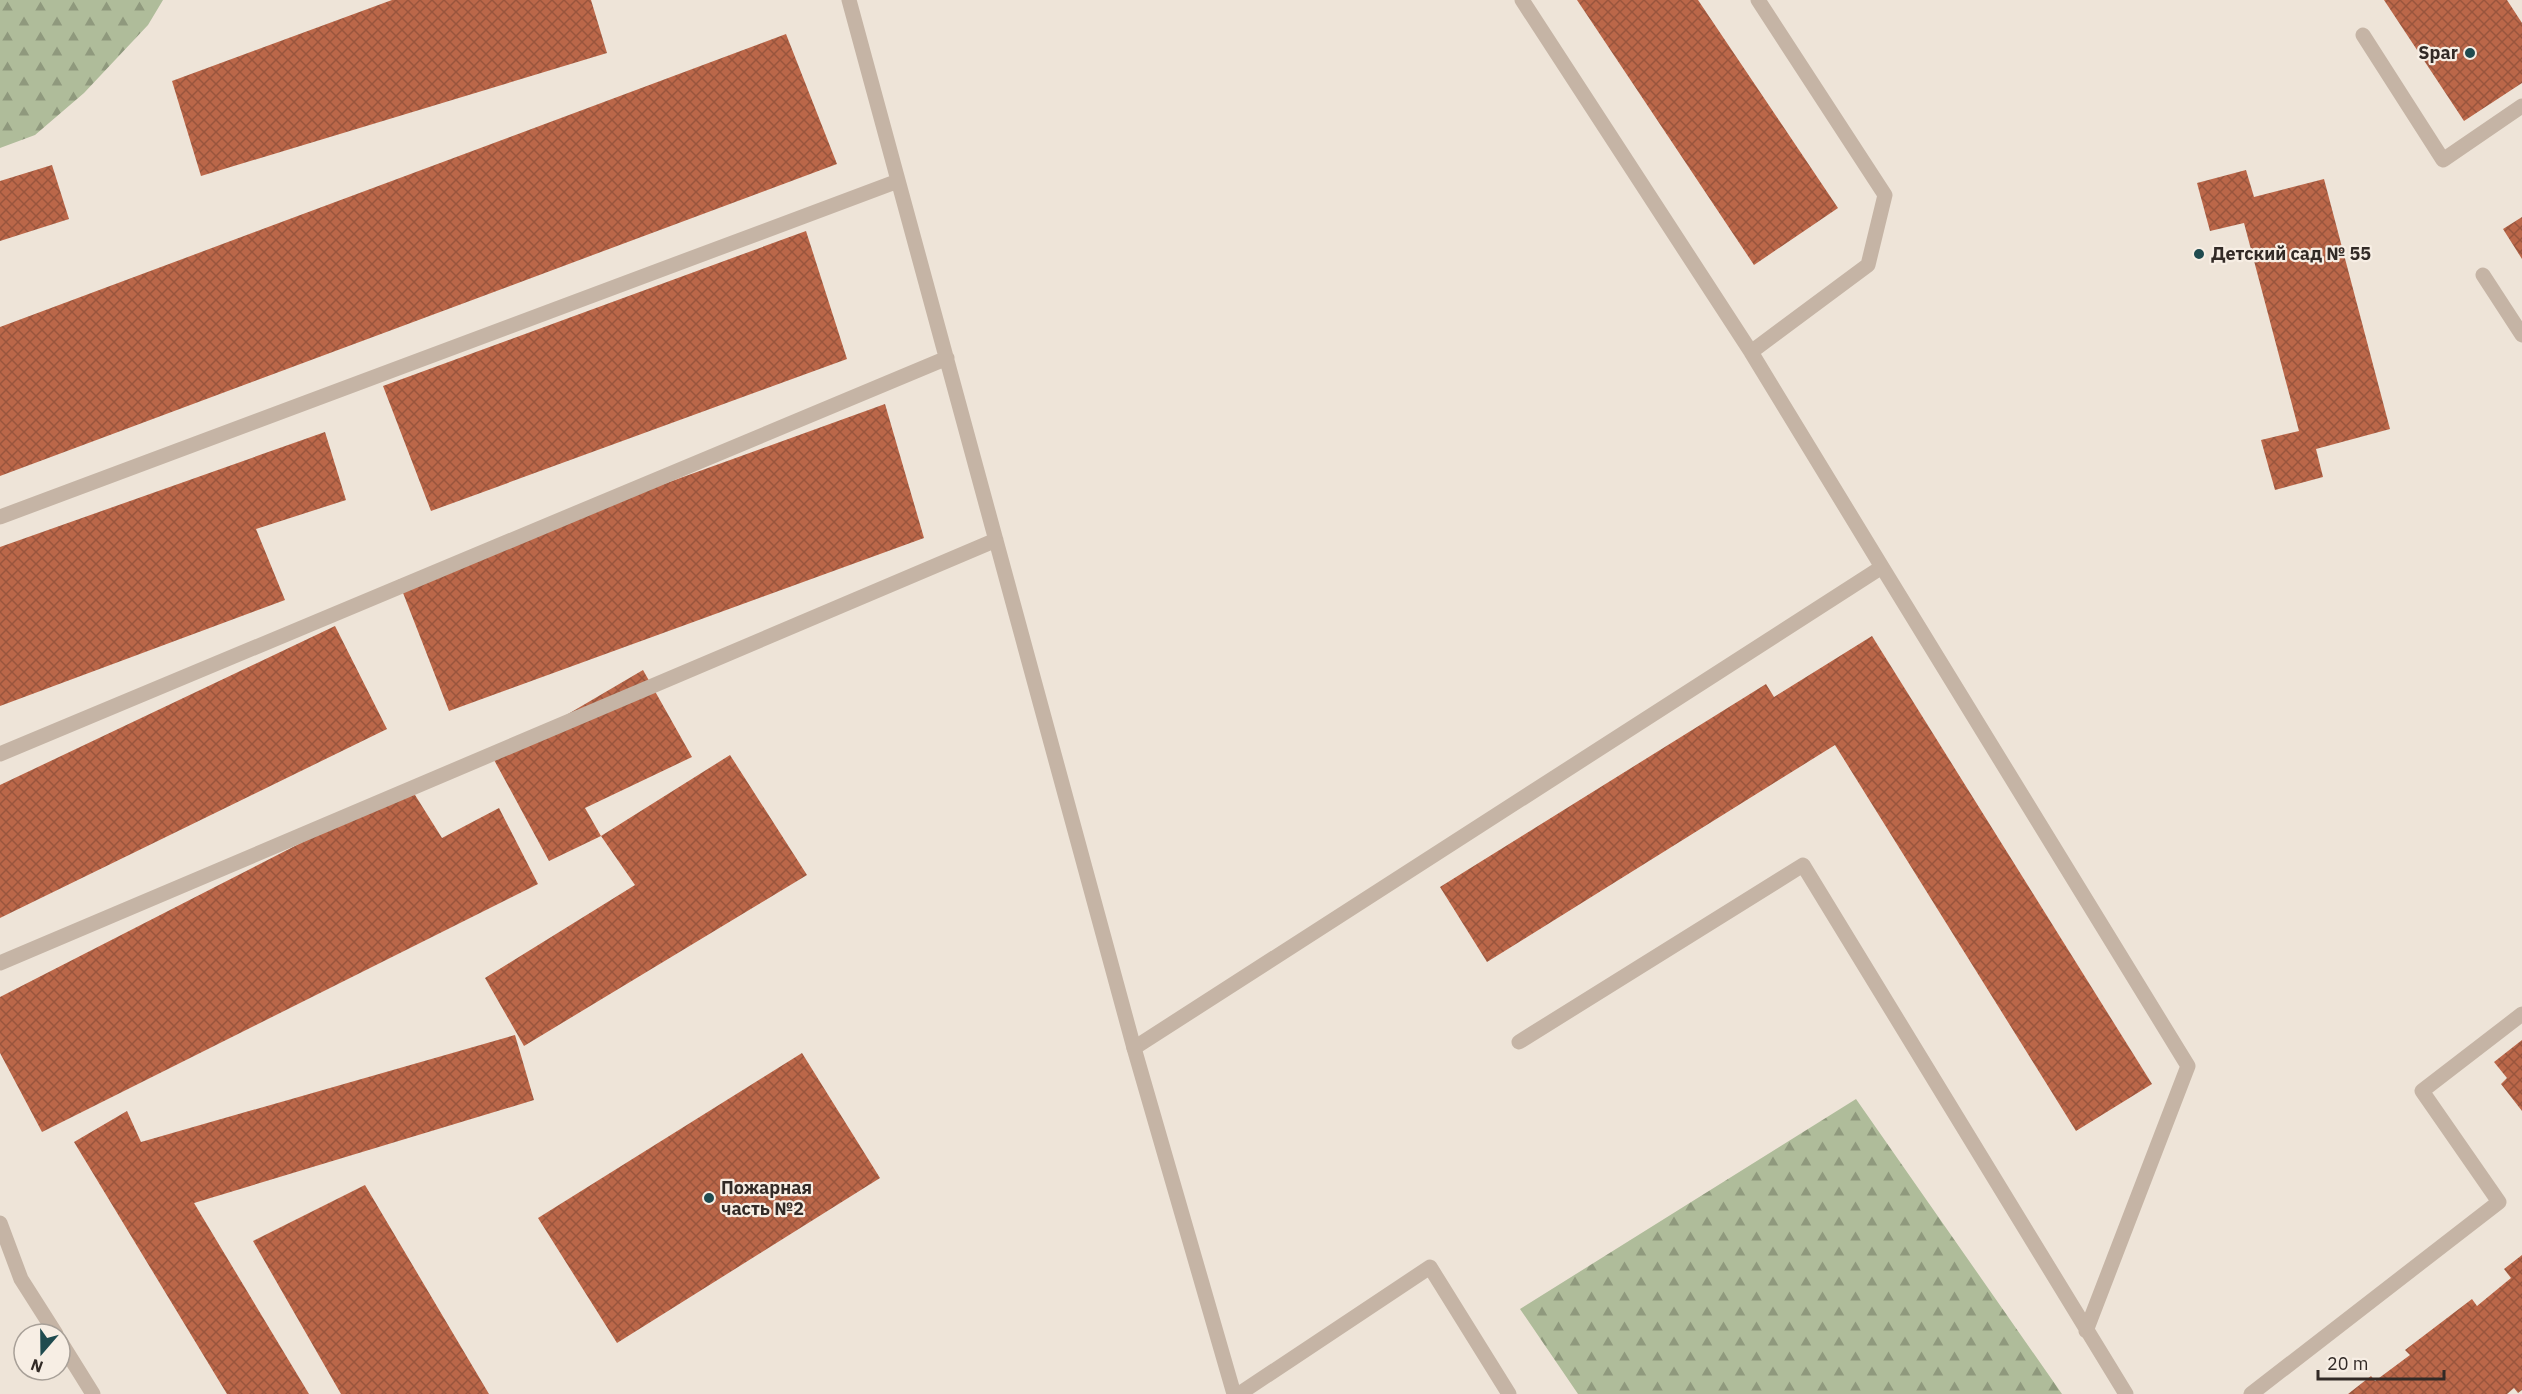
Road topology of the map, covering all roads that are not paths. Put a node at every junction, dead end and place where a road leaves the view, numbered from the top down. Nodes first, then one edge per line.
1 (849, 0) edge
2 (1522, 0) edge
3 (1758, 0) edge
4 (2363, 35) dead end
5 (2522, 106) edge
6 (898, 181) junction
7 (2483, 275) dead end
8 (2522, 335) edge
9 (1751, 352) junction
10 (947, 358) junction
11 (0, 516) edge
12 (996, 540) junction
13 (1882, 567) junction
14 (0, 754) edge
15 (0, 963) edge
16 (2522, 1014) edge
17 (1519, 1042) dead end
18 (1134, 1048) junction
19 (0, 1223) edge
20 (48, 1322) edge
21 (2086, 1331) junction
22 (72, 1360) edge
23 (93, 1394) edge
24 (1234, 1394) edge
25 (1239, 1394) edge
26 (1509, 1394) edge
27 (2126, 1394) edge
28 (2251, 1394) edge

1 - 6 street
2 - 9 street
3 - 9 street
4 - 5 street
6 - 10 street
6 - 11 street
7 - 8 street
9 - 13 street
10 - 12 street
10 - 14 street
12 - 15 street
12 - 18 street
13 - 18 street
13 - 21 street
16 - 28 street
17 - 21 street
18 - 24 street
19 - 20 street
21 - 27 street
22 - 23 street
25 - 26 street

